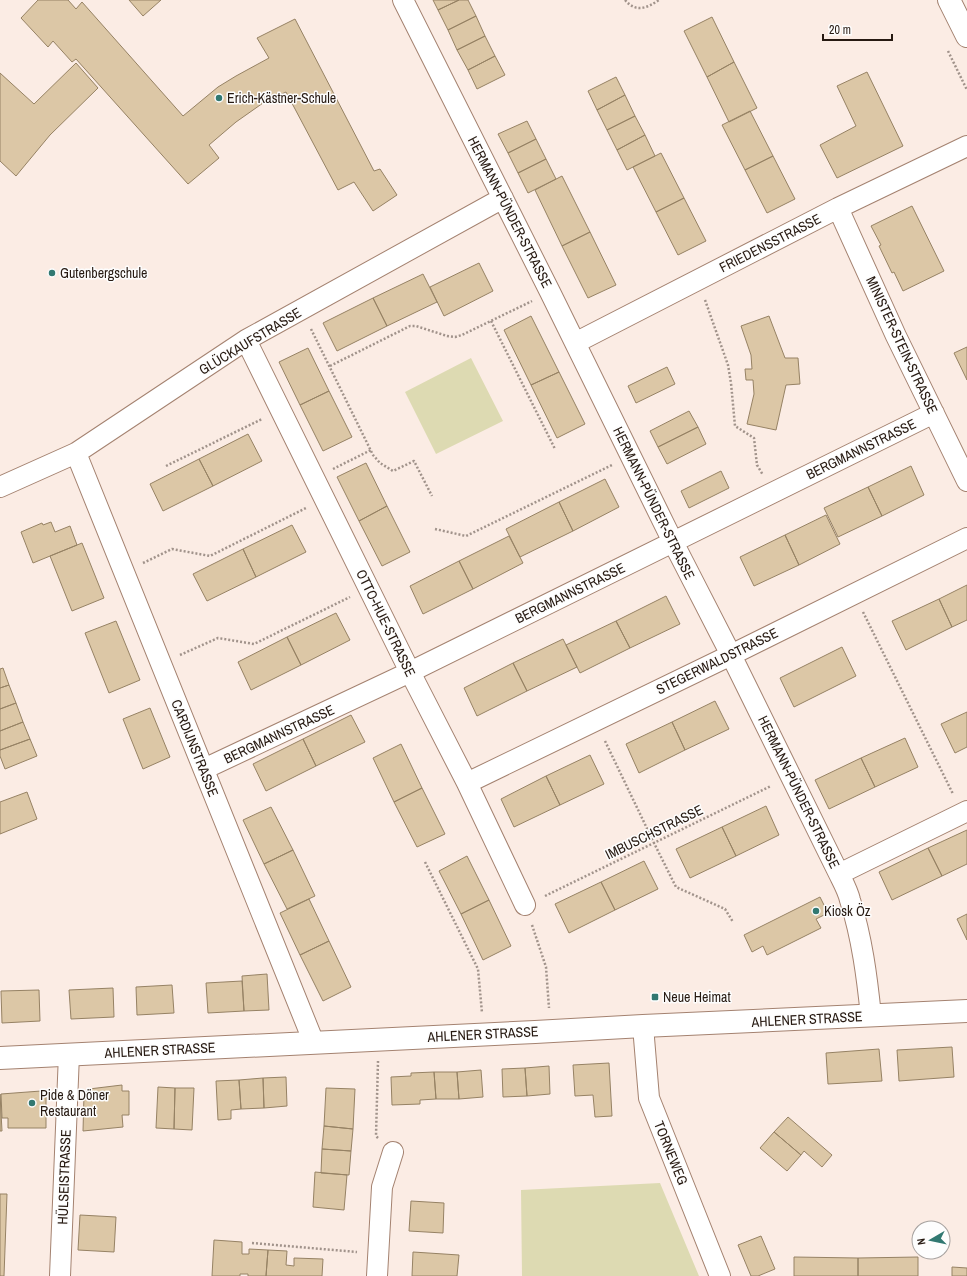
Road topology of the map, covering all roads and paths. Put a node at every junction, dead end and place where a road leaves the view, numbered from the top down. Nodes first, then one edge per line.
1 (403, 0) edge
2 (625, 0) edge
3 (659, 0) edge
4 (949, 0) edge
5 (967, 36) edge
6 (967, 146) edge
7 (503, 198) junction
8 (838, 208) junction
9 (697, 281) junction
10 (550, 292) junction
11 (301, 310) junction
12 (491, 321) junction
13 (246, 340) junction
14 (575, 342) junction
15 (330, 366) junction
16 (281, 410) junction
17 (934, 413) junction
18 (555, 449) dead end
19 (371, 450) junction
20 (76, 453) junction
21 (630, 455) junction
22 (166, 466) dead end
23 (314, 478) junction
24 (967, 481) edge
25 (0, 487) edge
26 (774, 492) junction
27 (432, 496) dead end
28 (324, 499) junction
29 (435, 529) dead end
30 (967, 538) edge
31 (672, 542) junction
32 (124, 572) junction
33 (368, 588) junction
34 (854, 594) junction
35 (731, 655) junction
36 (161, 663) junction
37 (410, 672) junction
38 (595, 721) junction
39 (204, 769) junction
40 (791, 776) junction
41 (467, 783) junction
42 (965, 812) edge
43 (654, 843) junction
44 (425, 862) dead end
45 (839, 874) junction
46 (525, 905) junction
47 (733, 922) dead end
48 (967, 1012) edge
49 (871, 1016) junction
50 (643, 1026) junction
51 (550, 1031) junction
52 (484, 1034) junction
53 (378, 1039) junction
54 (314, 1043) junction
55 (69, 1054) junction
56 (0, 1058) edge
57 (393, 1152) joint
58 (252, 1243) dead end
59 (378, 1253) junction
60 (60, 1276) edge
61 (377, 1276) edge
62 (720, 1276) edge

1 - 7 street, HERMANN-PÜNDER-STRASSE
2 - 3 path
4 - 5 main road
6 - 8 street, FRIEDENSSTRASSE
7 - 10 street, HERMANN-PÜNDER-STRASSE
7 - 11 street, GLÜCKAUFSTRASSE
8 - 9 street, FRIEDENSSTRASSE
8 - 17 street, MINISTER-STEIN-STRASSE
9 - 14 street, FRIEDENSSTRASSE
9 - 26 path
10 - 12 path
10 - 14 street, HERMANN-PÜNDER-STRASSE
11 - 13 street, GLÜCKAUFSTRASSE
11 - 15 path
12 - 15 path
12 - 18 path
13 - 16 street, OTTO-HUE-STRASSE
13 - 20 street, GLÜCKAUFSTRASSE
14 - 21 street, HERMANN-PÜNDER-STRASSE
15 - 19 path
16 - 22 path
16 - 23 street, OTTO-HUE-STRASSE
17 - 24 street, MINISTER-STEIN-STRASSE
17 - 26 street, BERGMANNSTRASSE
19 - 23 path
19 - 27 path
20 - 25 street, GLÜCKAUFSTRASSE
20 - 32 street, CARDIJNSTRASSE
21 - 29 path
21 - 31 street, HERMANN-PÜNDER-STRASSE
23 - 28 street, OTTO-HUE-STRASSE
26 - 31 street, BERGMANNSTRASSE
28 - 32 path
28 - 33 street, OTTO-HUE-STRASSE
30 - 34 street, STEGERWALDSTRASSE
31 - 35 street, HERMANN-PÜNDER-STRASSE
31 - 37 street, BERGMANNSTRASSE
32 - 36 street, CARDIJNSTRASSE
33 - 36 path
33 - 37 street, OTTO-HUE-STRASSE
34 - 35 street, STEGERWALDSTRASSE
34 - 42 path
35 - 38 street, STEGERWALDSTRASSE
35 - 40 street, HERMANN-PÜNDER-STRASSE
36 - 39 street, CARDIJNSTRASSE
37 - 39 street, BERGMANNSTRASSE
37 - 41 street, OTTO-HUE-STRASSE
38 - 41 street, STEGERWALDSTRASSE
38 - 43 path
39 - 54 street, CARDIJNSTRASSE
40 - 43 path, IMBUSCHSTRASSE
40 - 45 street, HERMANN-PÜNDER-STRASSE
41 - 46 street, OTTO-HUE-STRASSE
42 - 45 street
43 - 46 path, IMBUSCHSTRASSE
43 - 47 path
44 - 52 path
45 - 49 street, HERMANN-PÜNDER-STRASSE
46 - 51 path
48 - 49 main road, AHLENER STRASSE
49 - 50 main road, AHLENER STRASSE
50 - 51 main road, AHLENER STRASSE
50 - 62 street, TORNEWEG
51 - 52 main road, AHLENER STRASSE
52 - 53 main road, AHLENER STRASSE
53 - 54 main road, AHLENER STRASSE
53 - 57 path
54 - 55 main road, AHLENER STRASSE
55 - 56 main road, AHLENER STRASSE
55 - 60 street, HÜLSEISTRASSE
57 - 59 street
58 - 59 path
59 - 61 street

